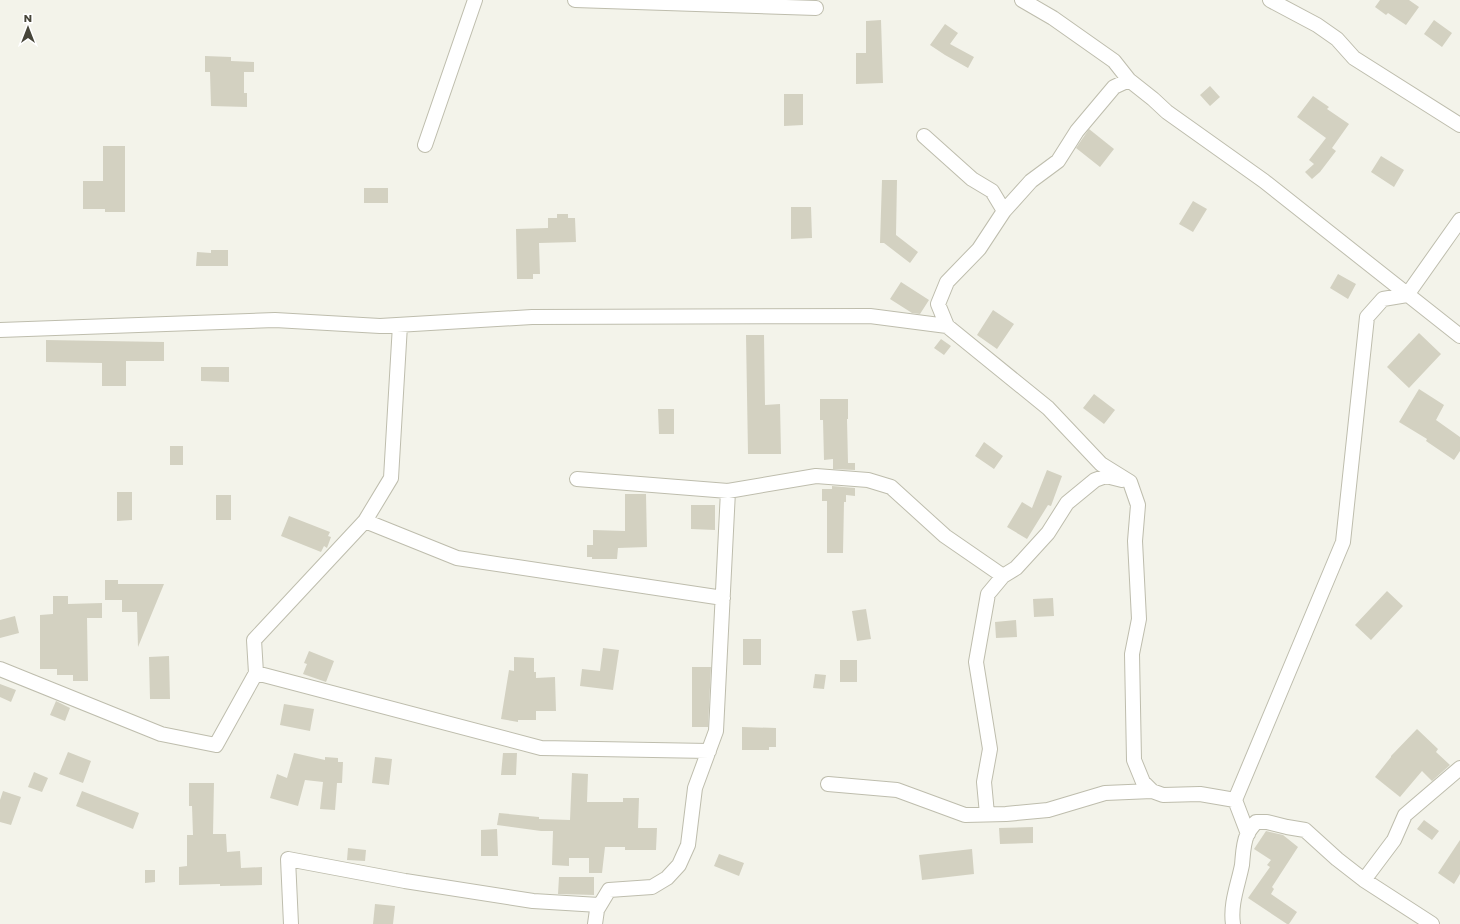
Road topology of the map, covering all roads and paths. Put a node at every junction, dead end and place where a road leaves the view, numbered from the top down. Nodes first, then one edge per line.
1 (475, 0) edge
2 (575, 0) edge
3 (1022, 0) edge
4 (1270, 0) edge
5 (816, 8) dead end
6 (1129, 80) junction
7 (1460, 125) edge
8 (924, 136) dead end
9 (425, 145) dead end
10 (1004, 211) junction
11 (1460, 220) edge
12 (1406, 295) junction
13 (400, 325) junction
14 (946, 326) junction
15 (0, 330) edge
16 (1460, 336) edge
17 (577, 479) dead end
18 (1130, 482) junction
19 (728, 491) junction
20 (365, 521) junction
21 (1003, 576) junction
22 (723, 598) junction
23 (0, 670) edge
24 (256, 673) junction
25 (709, 751) junction
26 (1460, 768) edge
27 (828, 784) dead end
28 (1152, 791) junction
29 (1235, 800) junction
30 (987, 814) junction
31 (1248, 834) junction
32 (1364, 880) junction
33 (599, 905) junction
34 (291, 924) edge
35 (595, 924) edge
36 (1233, 924) edge
37 (1432, 924) edge

1 - 9 street
2 - 5 street
3 - 6 street
4 - 7 street
6 - 10 street
6 - 12 street
8 - 10 street
10 - 14 street
11 - 12 street
12 - 16 street
12 - 29 street
13 - 14 street
13 - 15 street
13 - 20 street
14 - 18 street
17 - 19 street
18 - 21 street
18 - 28 street
19 - 21 street
19 - 22 street
20 - 22 street
20 - 24 street
21 - 30 street
22 - 25 street
23 - 24 street
24 - 25 street
25 - 33 street
26 - 32 street
27 - 30 street
28 - 29 street
28 - 30 street
29 - 31 street
31 - 32 street
31 - 36 street
32 - 37 street
33 - 34 street
33 - 35 street

